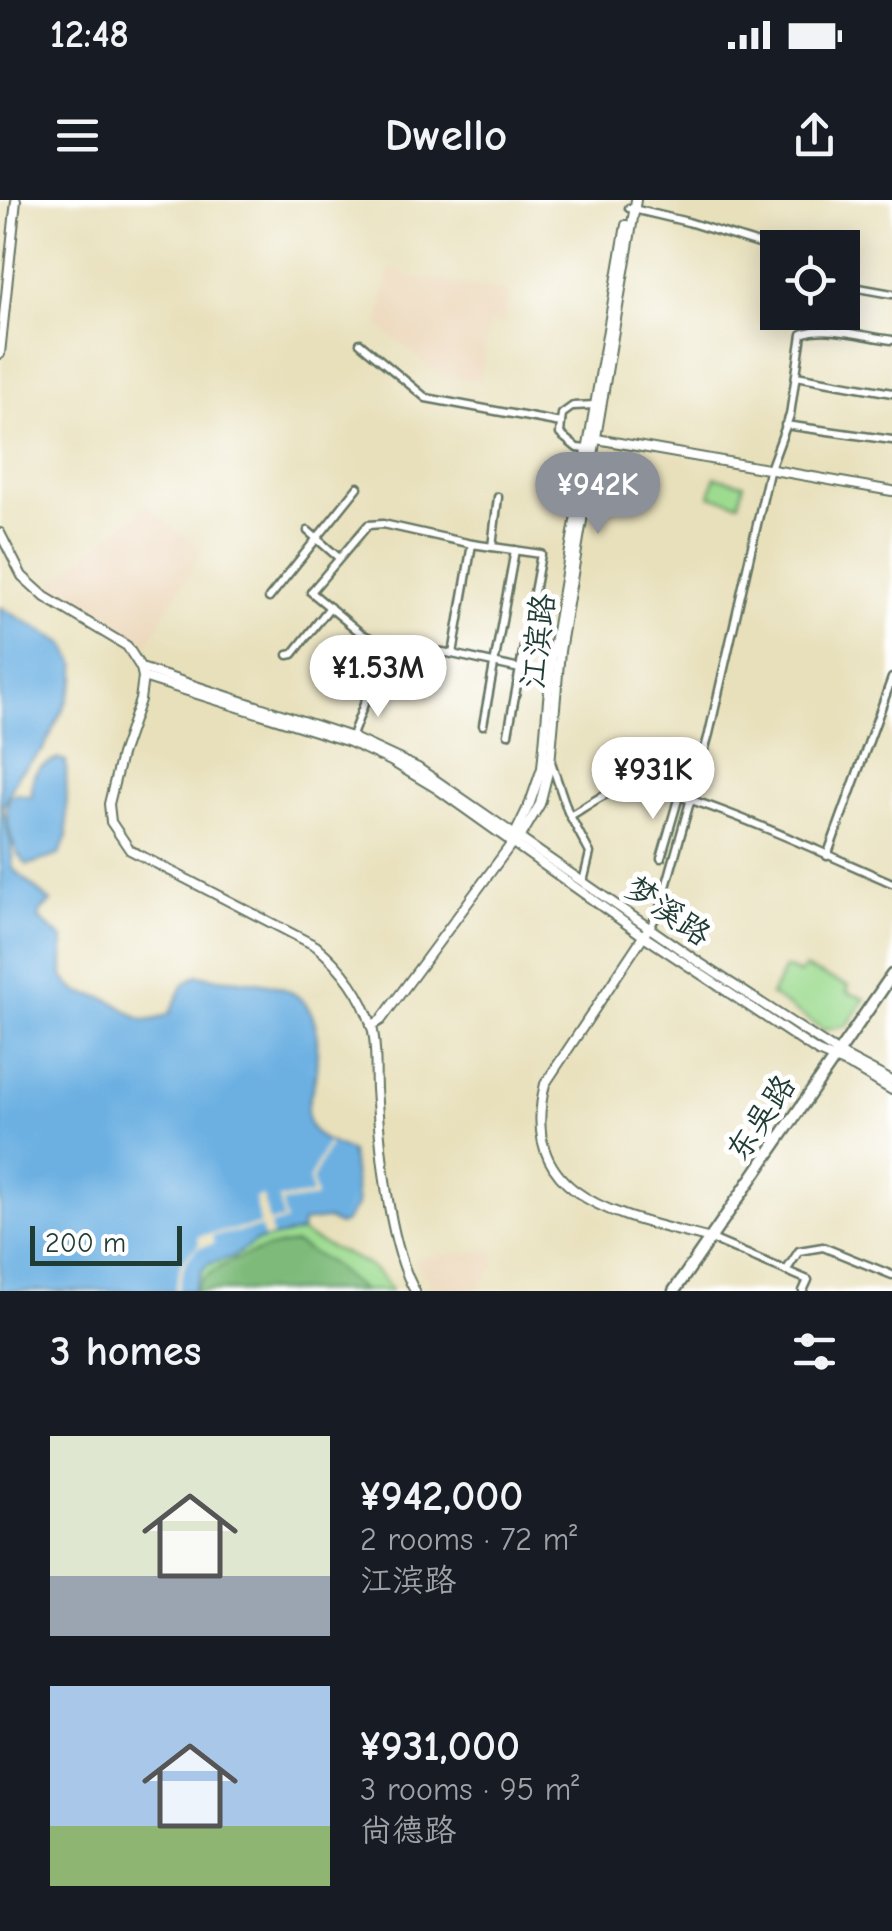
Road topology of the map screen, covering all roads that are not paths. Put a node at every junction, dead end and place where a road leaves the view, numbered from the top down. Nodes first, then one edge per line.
1 (16, 200) edge
2 (633, 204) edge
3 (760, 244) edge
4 (860, 288) edge
5 (892, 294) edge
6 (892, 340) edge
7 (360, 343) dead end
8 (0, 354) edge
9 (796, 376) junction
10 (892, 392) edge
11 (594, 405) junction
12 (561, 423) junction
13 (785, 425) junction
14 (593, 438) junction
15 (892, 440) edge
16 (587, 449) junction
17 (769, 472) junction
18 (358, 487) dead end
19 (892, 492) edge
20 (498, 496) dead end
21 (308, 531) dead end
22 (0, 533) edge
23 (317, 539) junction
24 (472, 544) junction
25 (492, 547) junction
26 (515, 550) junction
27 (339, 558) junction
28 (269, 598) dead end
29 (330, 608) junction
30 (373, 640) junction
31 (388, 646) junction
32 (288, 654) dead end
33 (453, 654) junction
34 (494, 663) junction
35 (348, 669) dead end
36 (520, 669) junction
37 (142, 672) junction
38 (892, 680) edge
39 (483, 725) dead end
40 (508, 734) dead end
41 (350, 739) junction
42 (550, 760) junction
43 (679, 796) junction
44 (690, 799) junction
45 (570, 816) junction
46 (515, 838) junction
47 (827, 856) junction
48 (661, 858) dead end
49 (583, 882) junction
50 (892, 882) edge
51 (646, 933) junction
52 (892, 978) edge
53 (371, 1026) junction
54 (836, 1057) junction
55 (892, 1081) edge
56 (892, 1090) edge
57 (712, 1239) junction
58 (786, 1271) junction
59 (892, 1274) edge
60 (414, 1291) edge
61 (676, 1291) edge
62 (803, 1291) edge

1 - 8 main road
2 - 3 street
2 - 11 main road, 江滨路
2 - 14 main road, 江滨路
4 - 5 street
6 - 9 street
7 - 12 street
9 - 10 street
9 - 13 street
11 - 12 street
11 - 14 main road, 江滨路
12 - 16 street
13 - 15 street
13 - 17 street
14 - 16 main road, 江滨路
14 - 17 main road
14 - 42 main road, 江滨路
16 - 46 main road, 江滨路
17 - 19 main road
17 - 44 street
18 - 23 street
20 - 25 street
21 - 23 street
22 - 37 main road
23 - 27 street
23 - 28 street
24 - 25 street
24 - 27 street
24 - 33 street
25 - 26 street
26 - 34 street
26 - 36 street
27 - 29 street
29 - 30 street
29 - 32 street
30 - 31 street
30 - 35 street
31 - 33 street
31 - 41 street
33 - 34 street
34 - 36 street
34 - 39 street
36 - 40 street
37 - 41 main road, 梦溪路
37 - 53 main road
38 - 47 street
41 - 46 main road, 梦溪路
42 - 45 street
42 - 46 main road, 江滨路
43 - 44 street
43 - 45 street
43 - 48 street
44 - 47 street
44 - 51 street
45 - 49 street
46 - 49 main road, 梦溪路
46 - 51 main road, 梦溪路
46 - 53 main road, 江滨路
47 - 50 street
49 - 51 main road, 梦溪路
51 - 54 main road, 梦溪路
51 - 57 main road
52 - 54 main road, 东吴路
53 - 60 main road
54 - 55 main road, 梦溪路
54 - 56 main road, 梦溪路
54 - 57 main road, 东吴路
57 - 58 street
57 - 61 main road, 东吴路
58 - 59 street
58 - 62 street

